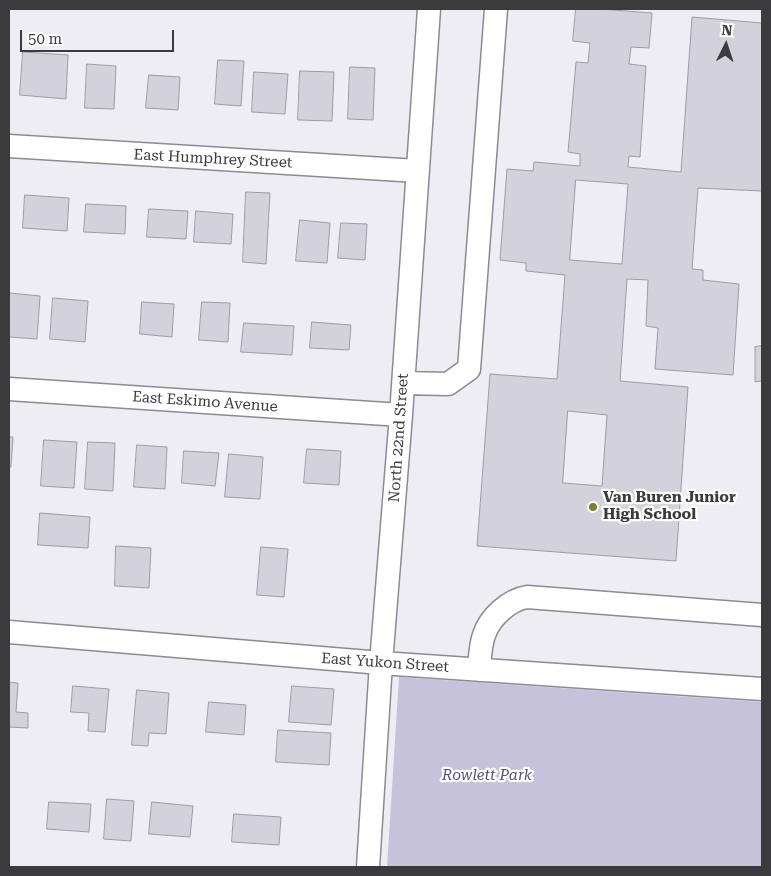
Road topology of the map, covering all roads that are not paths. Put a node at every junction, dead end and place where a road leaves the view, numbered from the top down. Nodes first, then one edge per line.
1 (429, 9) edge
2 (496, 9) edge
3 (9, 146) edge
4 (418, 171) junction
5 (404, 382) junction
6 (9, 390) edge
7 (401, 415) junction
8 (762, 615) edge
9 (9, 632) edge
10 (381, 664) junction
11 (479, 670) junction
12 (762, 689) edge
13 (368, 867) edge

1 - 4 street, North 22nd Street
2 - 5 street
3 - 4 street, East Humphrey Street
4 - 5 street, North 22nd Street
5 - 7 street, North 22nd Street
6 - 7 street, East Eskimo Avenue
7 - 10 street, North 22nd Street
8 - 11 street
9 - 10 street, East Yukon Street
10 - 11 street, East Yukon Street
10 - 13 street, North 22nd Street
11 - 12 street, East Yukon Street

